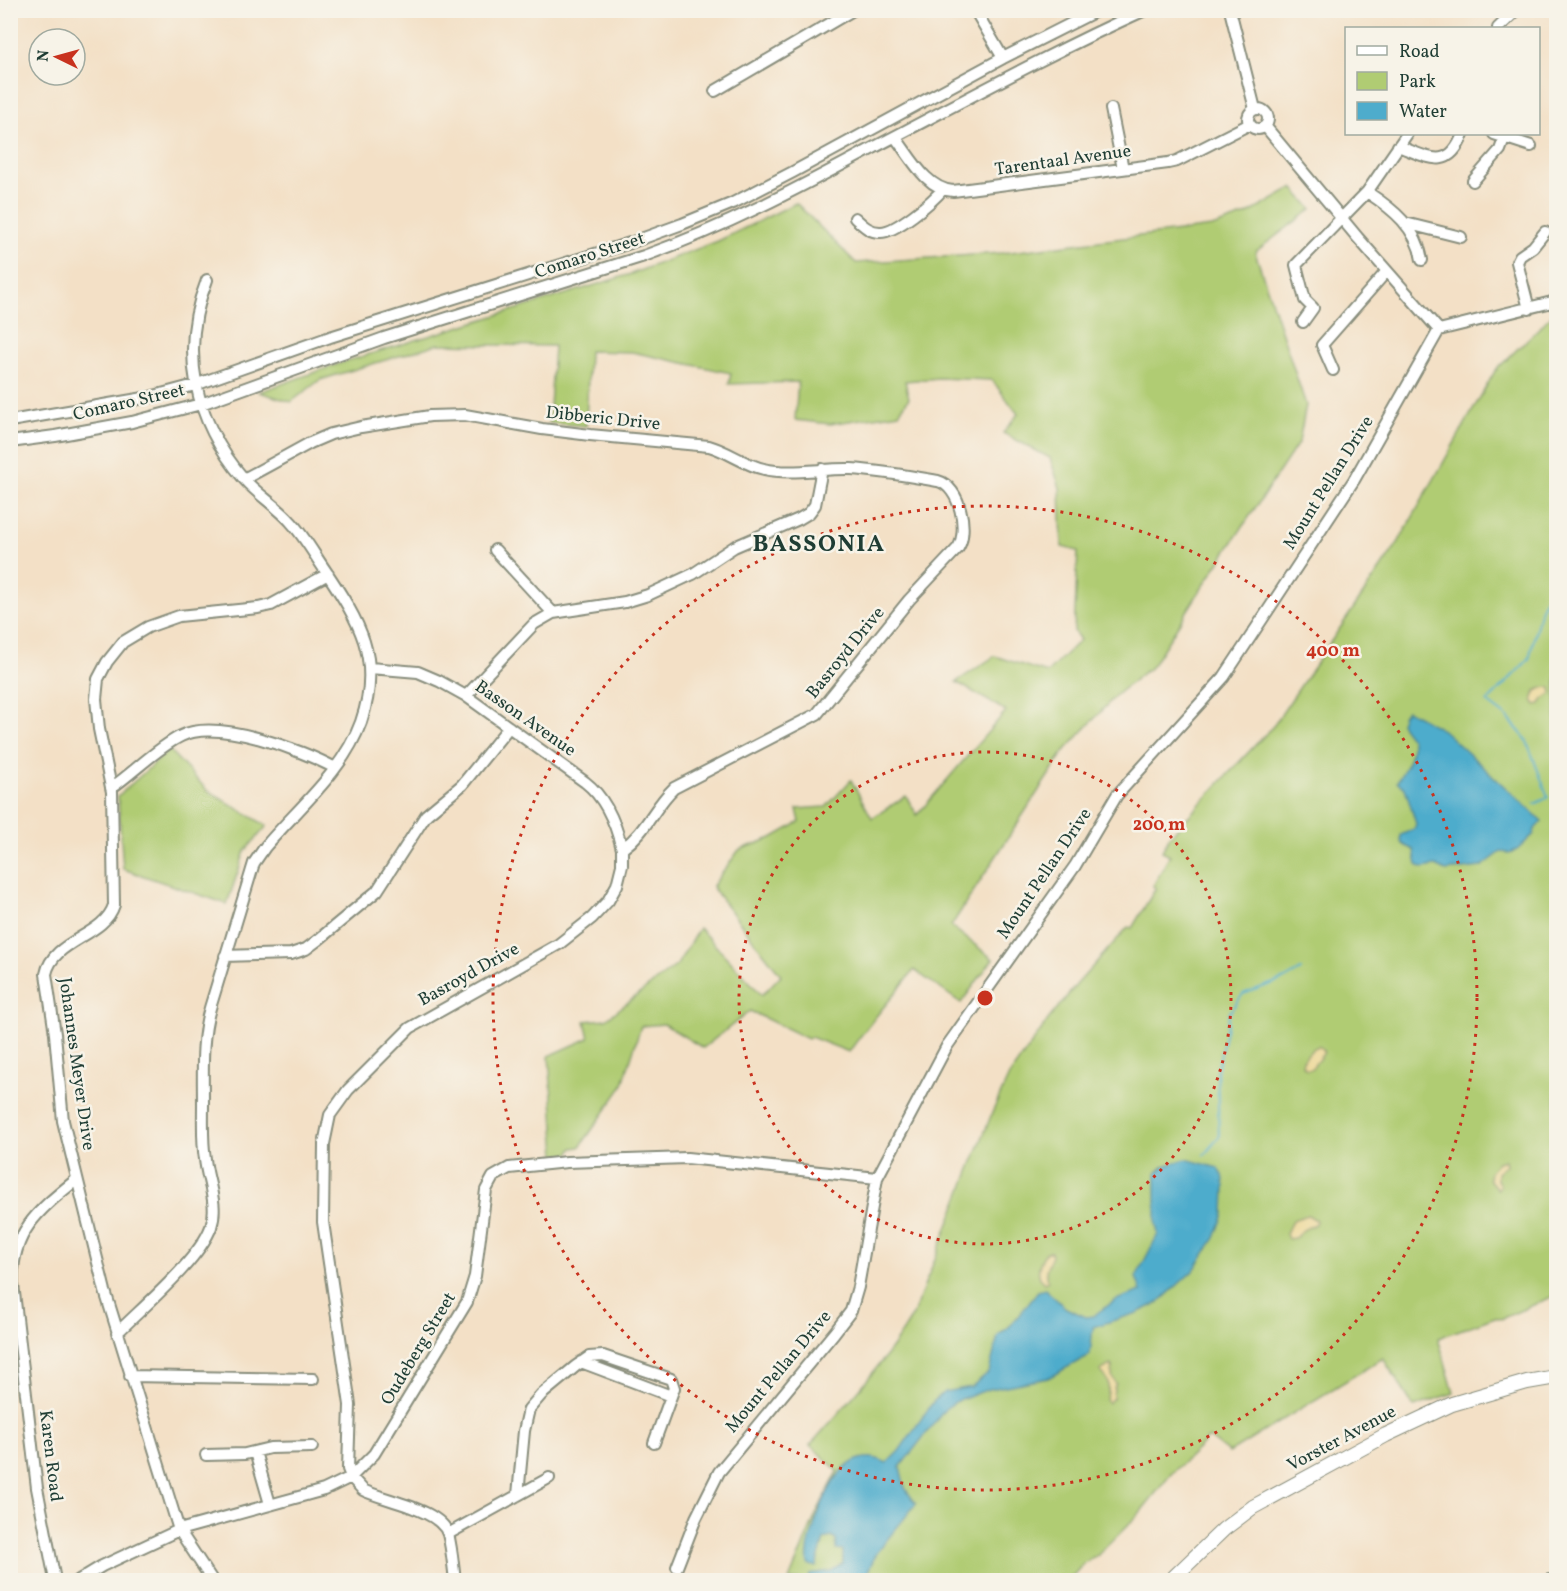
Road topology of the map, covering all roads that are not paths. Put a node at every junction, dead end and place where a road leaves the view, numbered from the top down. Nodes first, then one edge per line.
1 (853, 10) edge
2 (975, 10) edge
3 (1098, 10) edge
4 (1145, 10) edge
5 (1222, 10) edge
6 (1230, 10) edge
7 (1517, 10) edge
8 (1233, 24) junction
9 (1498, 27) edge
10 (1003, 58) junction
11 (715, 91) dead end
12 (1111, 109) dead end
13 (1256, 109) junction
14 (1250, 124) junction
15 (1265, 126) junction
16 (1406, 135) edge
17 (1463, 135) edge
18 (1506, 136) edge
19 (895, 137) junction
20 (1398, 146) junction
21 (1532, 146) dead end
22 (1123, 169) junction
23 (1473, 181) dead end
24 (943, 189) junction
25 (1367, 192) junction
26 (855, 218) dead end
27 (1343, 220) junction
28 (1405, 223) junction
29 (1545, 232) dead end
30 (1461, 237) dead end
31 (1422, 260) dead end
32 (1388, 271) junction
33 (207, 280) dead end
34 (1557, 301) edge
35 (1529, 309) junction
36 (1303, 322) dead end
37 (1439, 330) junction
38 (1333, 370) dead end
39 (195, 385) junction
40 (201, 404) junction
41 (10, 421) edge
42 (10, 442) edge
43 (822, 470) junction
44 (244, 479) junction
45 (957, 500) joint
46 (495, 550) dead end
47 (328, 574) junction
48 (553, 613) junction
49 (370, 668) junction
50 (466, 696) junction
51 (509, 727) junction
52 (335, 768) junction
53 (111, 788) junction
54 (622, 849) junction
55 (225, 956) junction
56 (877, 1178) junction
57 (76, 1180) junction
58 (117, 1333) junction
59 (130, 1376) junction
60 (1557, 1377) edge
61 (313, 1379) dead end
62 (654, 1443) dead end
63 (312, 1447) dead end
64 (255, 1452) junction
65 (206, 1455) dead end
66 (351, 1478) junction
67 (549, 1478) dead end
68 (518, 1495) junction
69 (270, 1504) junction
70 (179, 1530) junction
71 (448, 1534) junction
72 (677, 1567) dead end
73 (1557, 1580) edge
74 (55, 1581) edge
75 (79, 1581) edge
76 (212, 1581) edge
77 (455, 1581) edge
78 (1171, 1581) edge
79 (1549, 1581) edge

1 - 11 street
2 - 10 street
3 - 10 street, Comaro Street
4 - 19 street, Comaro Street
5 - 8 street
6 - 8 street
7 - 9 street
8 - 13 street
10 - 39 street, Comaro Street
12 - 22 street
13 - 14 street
13 - 15 street
14 - 15 street
14 - 22 street, Tarentaal Avenue
15 - 27 street
16 - 20 street
17 - 20 street
18 - 21 street
18 - 23 street
19 - 24 street
19 - 40 street, Comaro Street
20 - 25 street
22 - 24 street, Tarentaal Avenue
24 - 26 street
25 - 27 street
25 - 28 street
27 - 32 street
27 - 36 street
28 - 30 street
28 - 31 street
29 - 35 street
32 - 37 street
32 - 38 street
33 - 39 street
34 - 35 street
35 - 37 street
37 - 56 street, Mount Pellan Drive
39 - 40 street
39 - 41 street, Comaro Street
40 - 42 street, Comaro Street
40 - 44 street
43 - 44 street, Dibberic Drive
43 - 45 street, Dibberic Drive
43 - 48 street
44 - 47 street
45 - 54 street, Basroyd Drive
46 - 48 street
47 - 49 street
47 - 53 street, Johannes Meyer Drive
48 - 50 street
49 - 50 street, Basson Avenue
49 - 52 street
50 - 51 street, Basson Avenue
51 - 54 street, Basson Avenue
51 - 55 street
52 - 53 street
52 - 55 street
53 - 57 street, Johannes Meyer Drive
54 - 66 street, Basroyd Drive
55 - 58 street
56 - 66 street, Oudeberg Street
56 - 72 street, Mount Pellan Drive
57 - 58 street, Johannes Meyer Drive
57 - 74 street, Karen Road
58 - 59 street, Johannes Meyer Drive
59 - 61 street
59 - 70 street, Johannes Meyer Drive
60 - 78 main road, Vorster Avenue
62 - 68 street
63 - 64 street
64 - 65 street
64 - 69 street
66 - 69 street, Oudeberg Street
66 - 71 street
67 - 68 street
68 - 71 street
69 - 70 street, Oudeberg Street
70 - 75 street, Oudeberg Street
70 - 76 street, Johannes Meyer Drive
71 - 77 street
73 - 79 street

